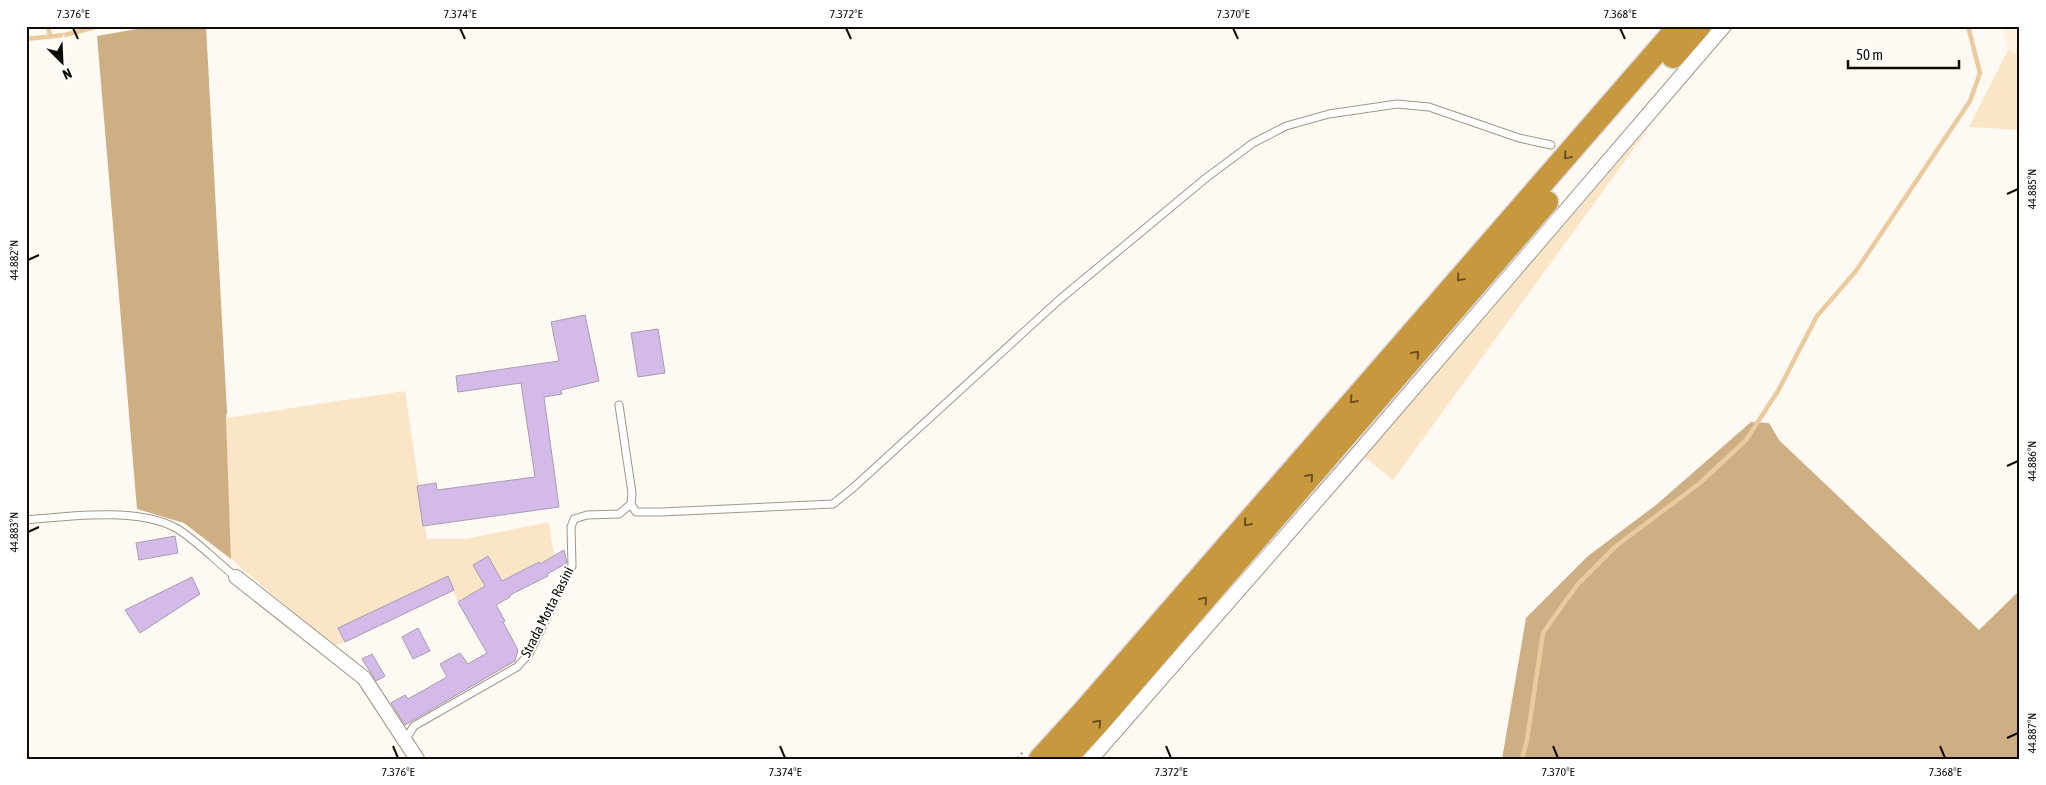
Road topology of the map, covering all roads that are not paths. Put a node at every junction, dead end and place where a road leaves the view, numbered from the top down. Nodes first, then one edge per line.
1 (1679, 26) edge
2 (1700, 26) edge
3 (1724, 26) edge
4 (1551, 145) dead end
5 (619, 405) dead end
6 (631, 504) junction
7 (26, 520) edge
8 (236, 577) joint
9 (404, 742) junction
10 (417, 759) edge
11 (1040, 759) edge
12 (1064, 759) edge
13 (1091, 759) edge

1 -> 11 highway
12 -> 2 highway
3 - 13 street
4 - 6 lane
5 - 6 lane
6 - 9 lane, Strada Motta Rasini
7 - 8 lane
8 - 9 street
9 - 10 street

